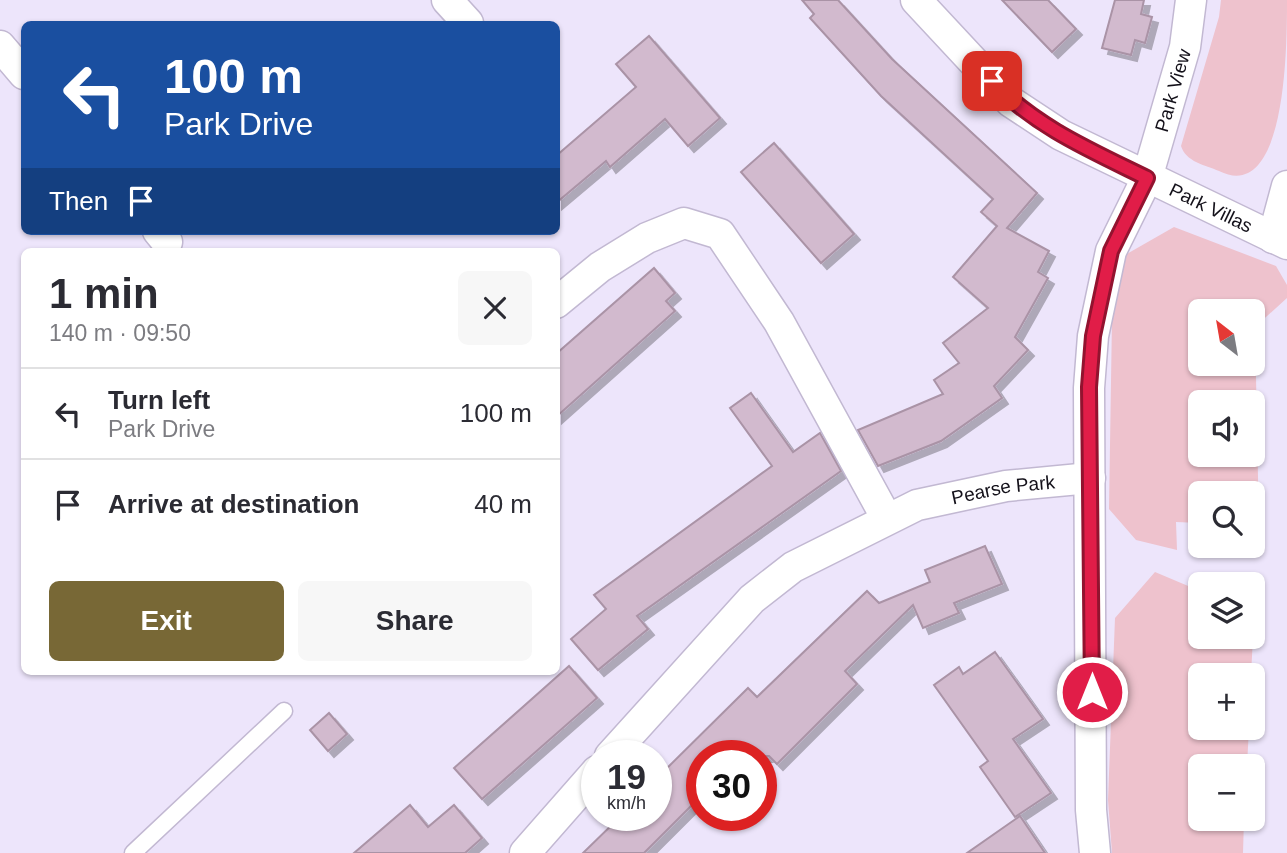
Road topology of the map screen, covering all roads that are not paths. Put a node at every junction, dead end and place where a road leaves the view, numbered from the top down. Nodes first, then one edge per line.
1 (447, 0) edge
2 (916, 0) edge
3 (1191, 0) edge
4 (466, 21) edge
5 (0, 46) edge
6 (21, 70) edge
7 (1147, 178) junction
8 (1287, 186) edge
9 (1280, 241) edge
10 (560, 300) edge
11 (1090, 478) junction
12 (887, 519) junction
13 (284, 711) dead end
14 (624, 740) edge
15 (581, 789) edge
16 (133, 853) edge
17 (525, 853) edge
18 (1095, 853) edge

1 - 4 street
2 - 7 street, Park Villas
3 - 7 street, Park View
5 - 6 street
7 - 9 street, Park Villas
7 - 11 street, Park View
8 - 9 street, Park Villas
10 - 12 street
11 - 12 street, Pearse Park
11 - 18 street, Park View
12 - 14 street, Pearse Park
13 - 16 lane
15 - 17 street

